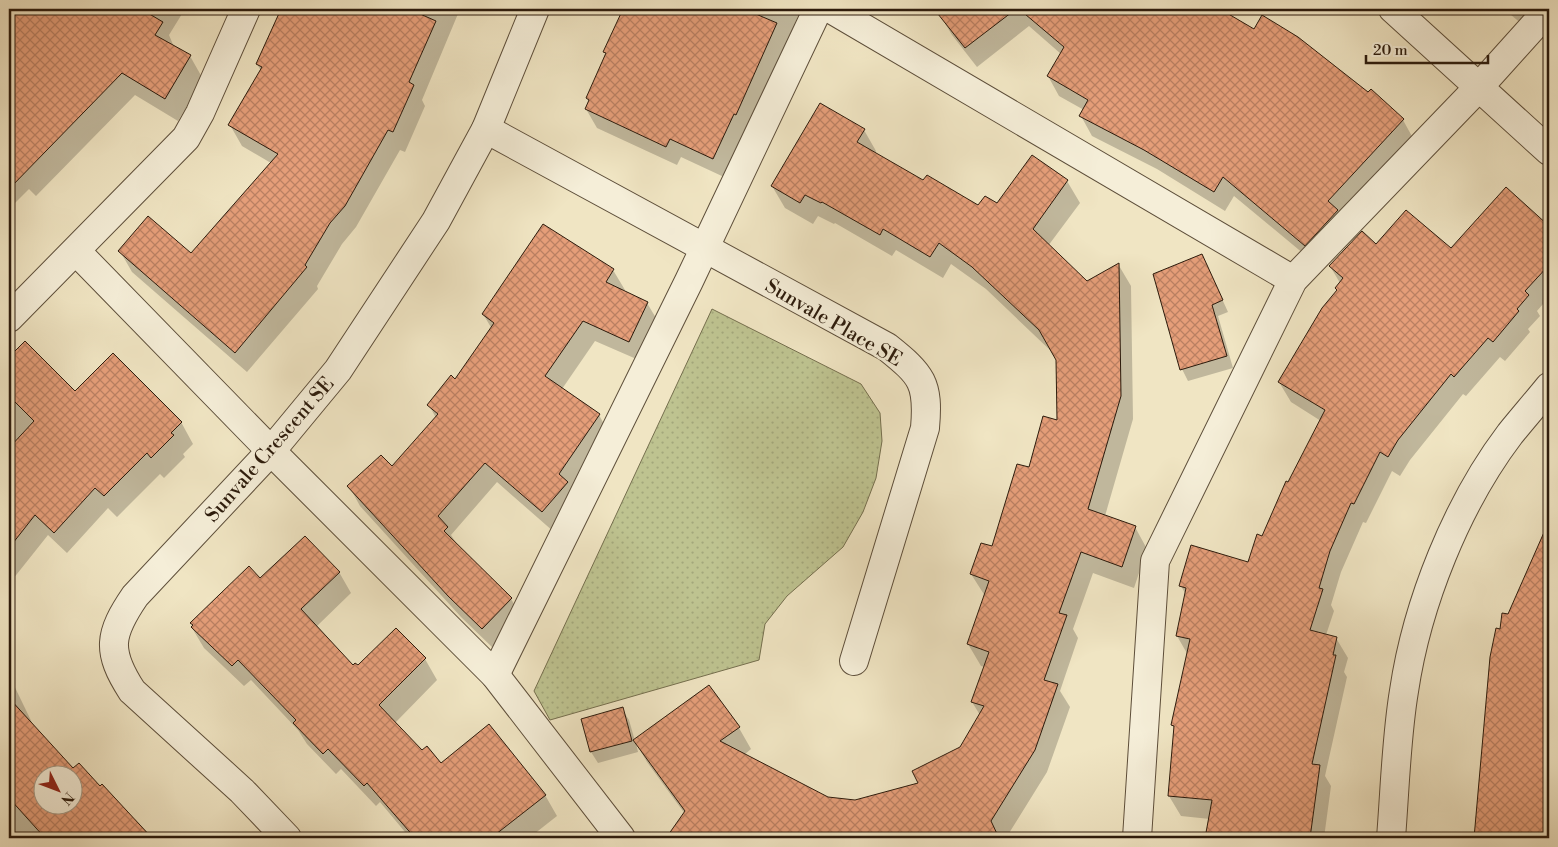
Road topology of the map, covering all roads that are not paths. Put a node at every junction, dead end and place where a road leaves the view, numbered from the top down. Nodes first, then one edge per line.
1 (246, 9) edge
2 (535, 9) edge
3 (818, 9) edge
4 (831, 9) edge
5 (1393, 9) edge
6 (1549, 9) edge
7 (1478, 88) junction
8 (486, 129) junction
9 (1549, 151) edge
10 (705, 248) junction
11 (76, 251) junction
12 (1293, 280) junction
13 (9, 318) edge
14 (1549, 387) edge
15 (271, 451) junction
16 (854, 661) dead end
17 (496, 675) junction
18 (286, 838) edge
19 (621, 838) edge
20 (1137, 838) edge
21 (1391, 838) edge

1 - 11 street
2 - 8 street, Sunvale Crescent SE
3 - 10 street
4 - 12 street
5 - 7 street
6 - 7 street
7 - 9 street
7 - 12 street
8 - 10 street, Sunvale Place SE
8 - 15 street, Sunvale Crescent SE
10 - 16 street, Sunvale Place SE
10 - 17 street
11 - 13 street
11 - 15 street
12 - 20 street
14 - 21 street
15 - 17 street
15 - 18 street, Sunvale Crescent SE
17 - 19 street

